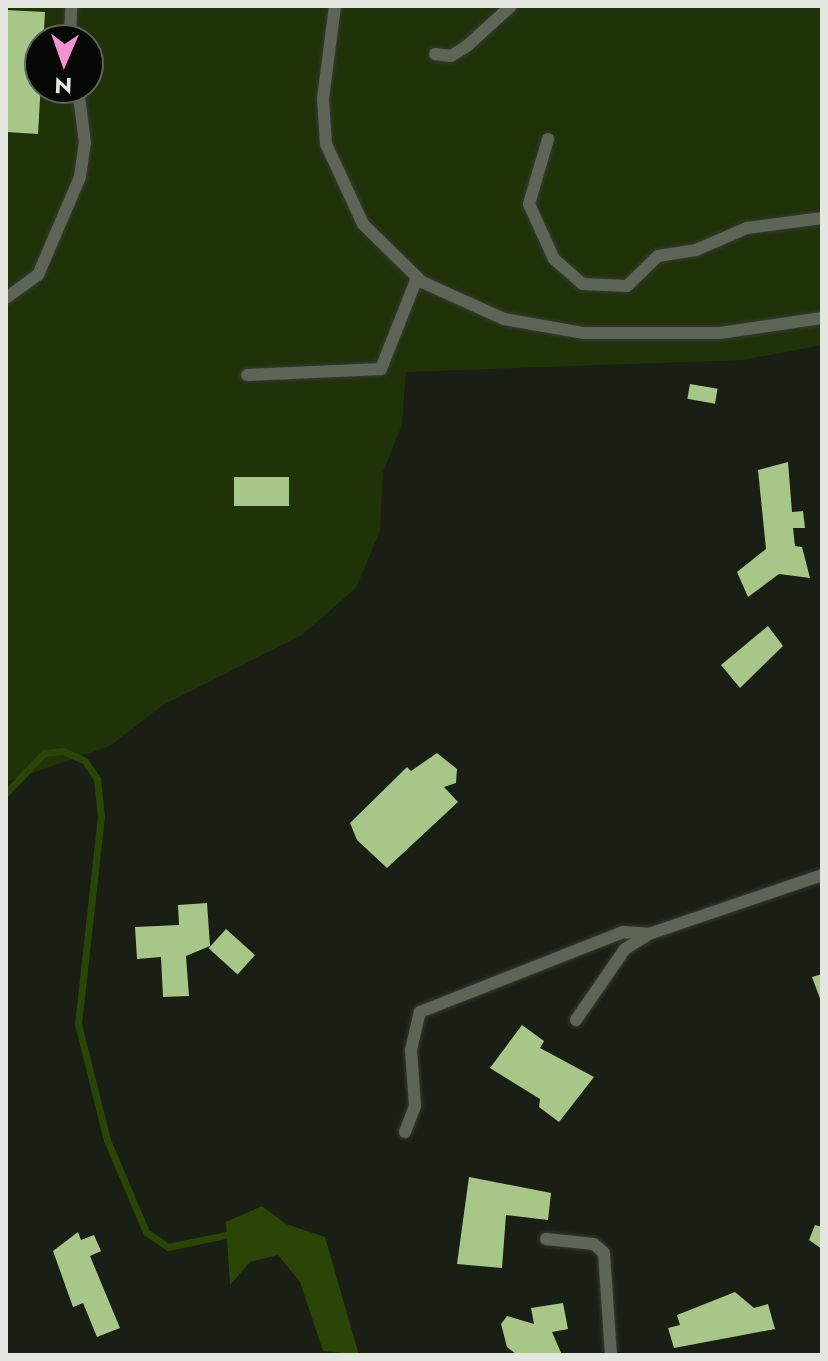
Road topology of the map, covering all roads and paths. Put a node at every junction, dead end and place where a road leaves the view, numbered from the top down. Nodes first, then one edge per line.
1 (335, 6) edge
2 (511, 6) edge
3 (435, 54) dead end
4 (80, 104) edge
5 (548, 139) dead end
6 (822, 218) edge
7 (417, 278) junction
8 (6, 298) edge
9 (822, 318) edge
10 (247, 375) dead end
11 (822, 875) edge
12 (649, 934) junction
13 (576, 1020) dead end
14 (405, 1132) dead end
15 (546, 1239) dead end
16 (611, 1355) edge

1 - 7 lane
2 - 3 lane
4 - 8 lane
5 - 6 lane
7 - 9 lane
7 - 10 lane
11 - 12 lane
12 - 13 lane
12 - 14 lane
15 - 16 lane

